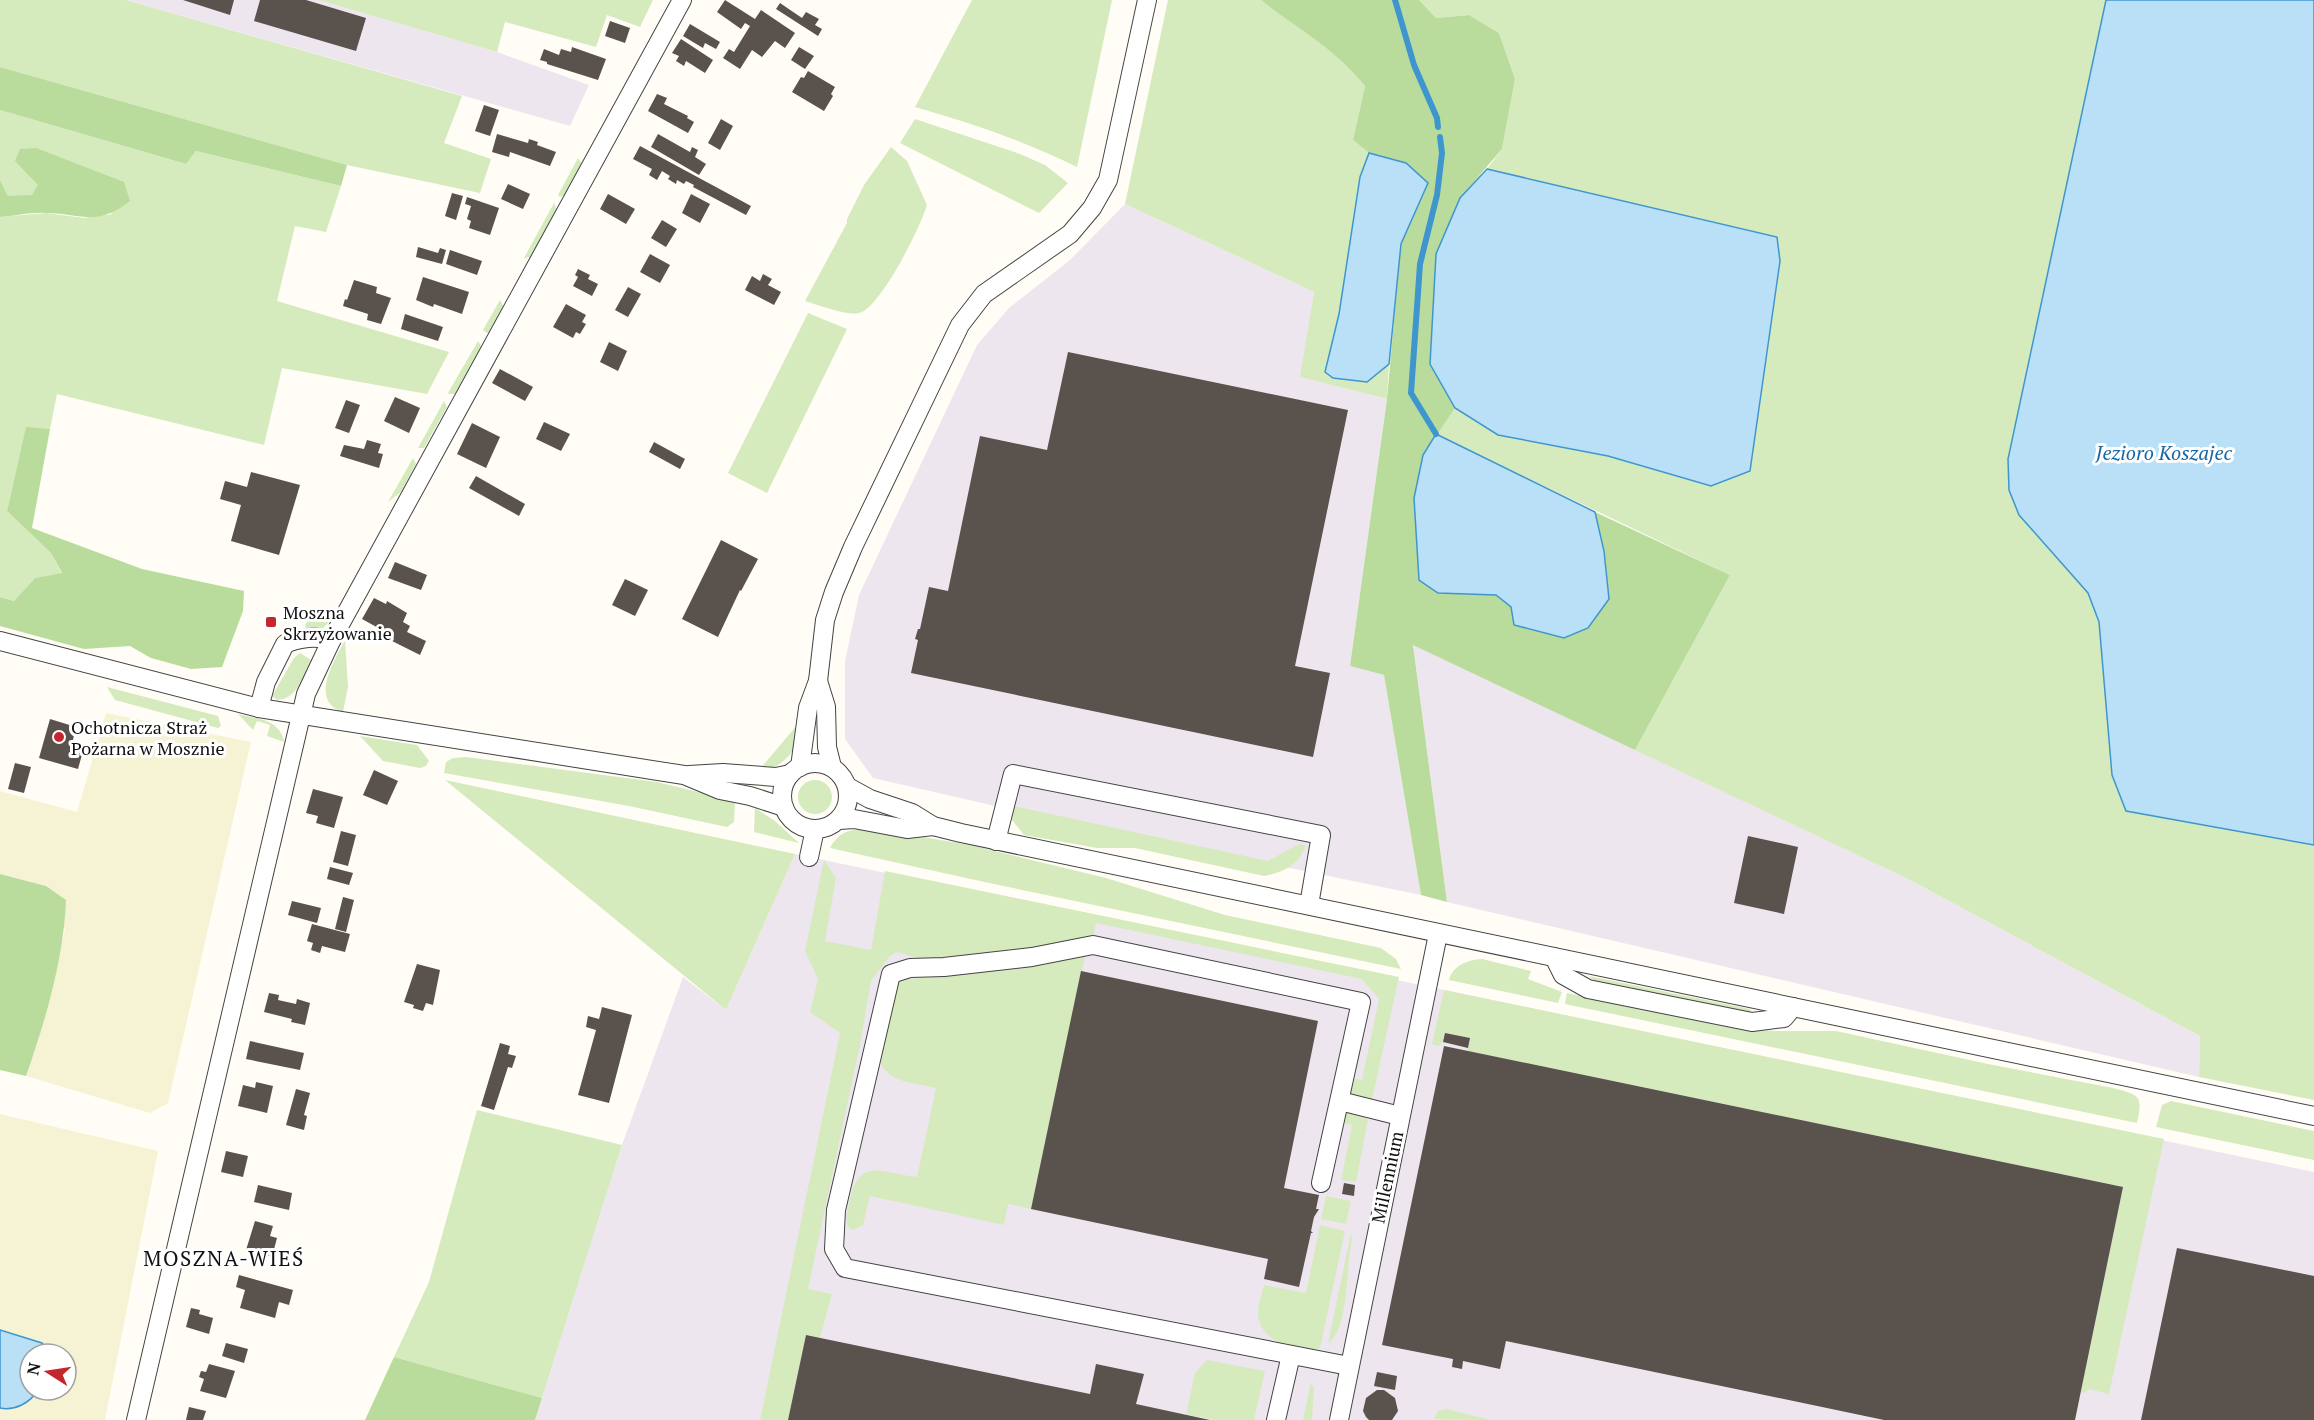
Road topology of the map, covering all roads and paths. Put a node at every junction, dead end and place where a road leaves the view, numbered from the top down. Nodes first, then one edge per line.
1 (682, 0) edge
2 (1147, 0) edge
3 (331, 641) junction
4 (0, 642) edge
5 (818, 681) junction
6 (259, 708) junction
7 (300, 715) junction
8 (832, 767) junction
9 (795, 770) junction
10 (684, 775) junction
11 (848, 787) junction
12 (784, 807) junction
13 (839, 820) junction
14 (933, 826) junction
15 (815, 830) junction
16 (996, 841) junction
17 (809, 857) dead end
18 (1309, 905) junction
19 (1438, 933) junction
20 (1340, 1101) junction
21 (1400, 1116) junction
22 (2314, 1116) edge
23 (1321, 1183) dead end
24 (1291, 1355) junction
25 (1349, 1366) junction
26 (136, 1420) edge
27 (1276, 1420) edge
28 (1339, 1420) edge

1 - 3 street
2 - 5 street
3 - 6 street
3 - 7 street
4 - 6 street
5 - 8 street
5 - 9 street
6 - 7 street
7 - 10 street
7 - 26 street
8 - 9 street
8 - 11 street
9 - 10 street
9 - 12 street
10 - 12 street
11 - 13 street
11 - 14 street
12 - 15 street
13 - 14 street
13 - 15 street
14 - 16 street
15 - 17 street
16 - 18 street
16 - 18 street
18 - 19 street
19 - 21 street, Millennium
19 - 22 street
20 - 21 street
20 - 23 street
20 - 24 street
21 - 25 street, Millennium
24 - 25 street
24 - 27 street
25 - 28 street, Millennium

